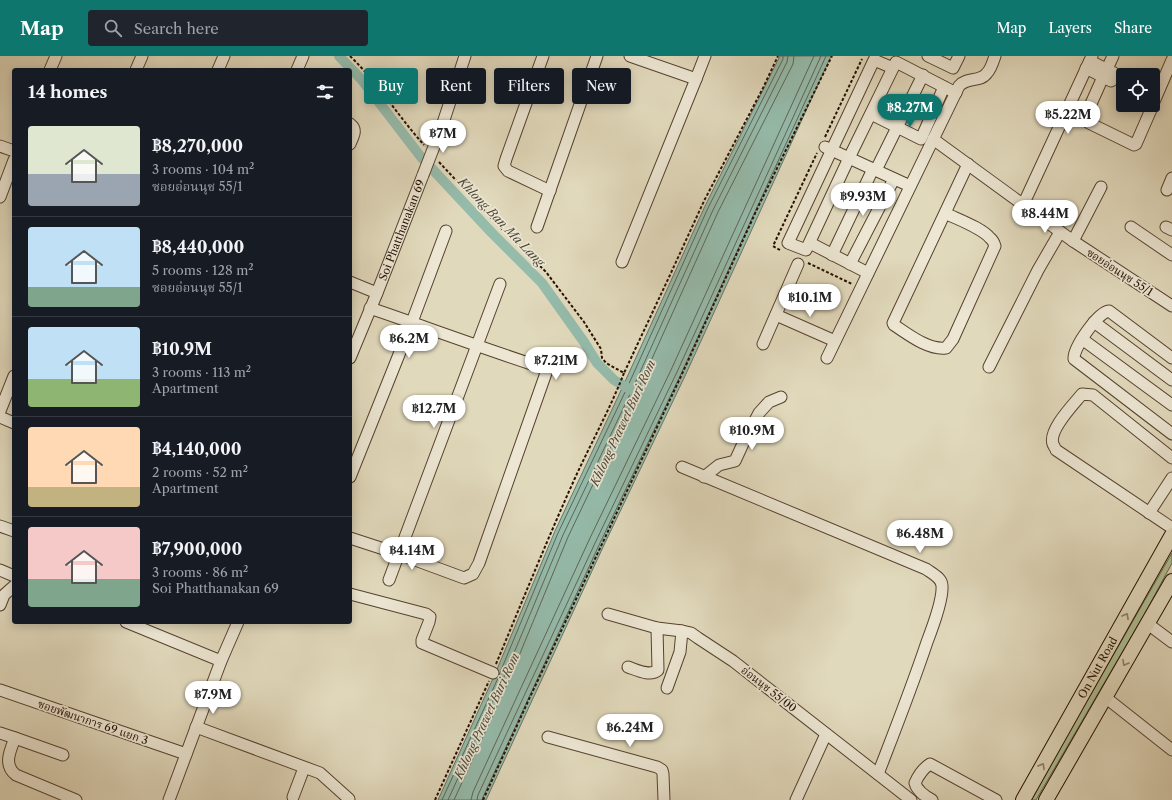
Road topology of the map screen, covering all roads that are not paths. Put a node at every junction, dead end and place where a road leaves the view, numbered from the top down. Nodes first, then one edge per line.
1 (56, 56) edge
2 (142, 56) edge
3 (224, 56) edge
4 (303, 56) edge
5 (466, 56) edge
6 (543, 56) edge
7 (597, 56) edge
8 (630, 56) edge
9 (705, 56) edge
10 (928, 56) edge
11 (959, 56) edge
12 (995, 56) edge
13 (1113, 56) edge
14 (1172, 60) edge
15 (1089, 62) edge
16 (51, 68) edge
17 (137, 68) edge
18 (219, 68) edge
19 (298, 68) edge
20 (893, 68) junction
21 (954, 68) junction
22 (1105, 73) junction
23 (923, 76) junction
24 (696, 79) junction
25 (1116, 80) edge
26 (964, 81) junction
27 (944, 87) junction
28 (1160, 88) edge
29 (956, 93) junction
30 (1150, 112) edge
31 (871, 114) junction
32 (352, 126) edge
33 (897, 127) junction
34 (352, 139) edge
35 (933, 139) junction
36 (0, 146) edge
37 (828, 148) junction
38 (12, 150) edge
39 (849, 158) junction
40 (968, 164) junction
41 (12, 165) edge
42 (874, 170) junction
43 (1172, 178) edge
44 (894, 179) junction
45 (910, 186) junction
46 (1101, 187) dead end
47 (1167, 190) dead end
48 (550, 191) junction
49 (0, 197) edge
50 (1023, 205) junction
51 (945, 214) junction
52 (537, 227) dead end
53 (1131, 227) dead end
54 (446, 231) dead end
55 (1060, 232) junction
56 (1073, 241) junction
57 (810, 243) junction
58 (832, 255) junction
59 (1172, 255) edge
60 (622, 262) dead end
61 (802, 263) road end
62 (850, 264) junction
63 (868, 273) junction
64 (352, 283) edge
65 (500, 284) dead end
66 (377, 293) junction
67 (1172, 306) edge
68 (370, 308) junction
69 (776, 315) junction
70 (412, 322) junction
71 (1094, 322) junction
72 (1082, 339) junction
73 (835, 342) junction
74 (763, 344) dead end
75 (477, 346) junction
76 (352, 353) edge
77 (827, 358) dead end
78 (1172, 358) edge
79 (989, 367) dead end
80 (1172, 380) edge
81 (12, 381) edge
82 (781, 397) dead end
83 (1172, 405) edge
84 (0, 411) edge
85 (0, 417) edge
86 (12, 422) edge
87 (1172, 434) edge
88 (1172, 458) edge
89 (682, 467) dead end
90 (352, 472) edge
91 (704, 477) junction
92 (1172, 478) edge
93 (1149, 513) junction
94 (0, 526) edge
95 (1172, 528) edge
96 (12, 530) edge
97 (1172, 535) edge
98 (352, 539) edge
99 (399, 554) junction
100 (0, 570) edge
101 (12, 575) edge
102 (389, 580) dead end
103 (1172, 581) edge
104 (12, 588) edge
105 (352, 595) edge
106 (0, 605) edge
107 (608, 614) dead end
108 (131, 624) edge
109 (237, 624) edge
110 (1148, 624) junction
111 (658, 628) junction
112 (682, 631) junction
113 (1172, 642) edge
114 (221, 661) junction
115 (628, 667) dead end
116 (493, 673) road end
117 (667, 688) dead end
118 (0, 690) edge
119 (1105, 697) junction
120 (196, 727) junction
121 (0, 733) edge
122 (826, 734) junction
123 (548, 737) dead end
124 (15, 738) junction
125 (1172, 750) edge
126 (186, 754) junction
127 (63, 755) dead end
128 (304, 768) junction
129 (878, 774) junction
130 (293, 796) dead end
131 (349, 798) dead end
132 (173, 799) edge
133 (76, 800) edge
134 (664, 800) edge
135 (796, 800) edge
136 (911, 800) edge
137 (932, 800) edge
138 (996, 800) edge
139 (1023, 800) edge
140 (1046, 800) edge

1 - 16 street
2 - 17 street
3 - 18 street
4 - 19 street
5 - 66 street, Soi Phatthanakan 69, bridge
6 - 48 street
7 - 48 street
8 - 24 street
9 - 24 street
10 - 21 street
11 - 21 street
12 - 26 street
13 - 22 street
14 - 28 street
15 - 22 street
15 - 50 street
20 - 23 street
20 - 31 street
20 - 37 street
21 - 26 street
22 - 25 street
22 - 30 street
23 - 27 street
23 - 33 street
24 - 60 street
26 - 29 street
27 - 29 street
27 - 33 street
29 - 35 street
31 - 33 street
31 - 39 street
32 - 34 street
33 - 42 street
35 - 40 street, ซอยอ่อนนุช 55/1
35 - 45 street
36 - 38 street
37 - 39 street
37 - 57 street
39 - 42 street
39 - 57 street
40 - 50 street, ซอยอ่อนนุช 55/1
40 - 51 street
41 - 49 street
42 - 44 street
42 - 58 street
43 - 47 street
44 - 45 street
44 - 62 street
45 - 63 street
46 - 56 street
48 - 52 street
50 - 55 street, ซอยอ่อนนุช 55/1
51 - 51 street
53 - 59 street
54 - 70 street
55 - 56 street, ซอยอ่อนนุช 55/1
55 - 79 street
56 - 67 street, ซอยอ่อนนุช 55/1
57 - 58 street
58 - 62 street
61 - 69 street
62 - 63 street
63 - 73 street
64 - 66 street
65 - 75 street
66 - 68 street, Soi Phatthanakan 69
68 - 70 street
68 - 76 street, Soi Phatthanakan 69
69 - 73 street
69 - 74 street
70 - 75 street
70 - 90 street
71 - 72 street
71 - 78 street
71 - 80 street
72 - 83 street
72 - 87 street
73 - 77 street
75 - 99 street
75 - 99 street
81 - 84 street
82 - 91 street
85 - 86 street
88 - 93 street
89 - 91 street
91 - 129 street
92 - 93 street
93 - 95 street
94 - 96 street
139 -> 97 main road, On Nut Road
98 - 99 street
99 - 102 street
100 - 101 street
103 - 110 main road, On Nut Road
104 - 106 street
105 - 116 street
107 - 111 street, อ่อนนุช 55/00
108 - 114 street
109 - 114 street
110 - 113 street
110 -> 119 main road, On Nut Road
111 - 112 street, อ่อนนุช 55/00
111 - 115 street
112 - 117 street
112 - 122 street, อ่อนนุช 55/00
114 - 120 street
118 - 126 street, ซอยพัฒนาการ 69 แยก 3
119 - 125 street
119 - 140 main road, On Nut Road
120 - 126 street
120 - 128 street
121 - 124 street
122 - 129 street, อ่อนนุช 55/00
122 - 135 street
123 - 134 street
124 - 127 street
124 - 133 street
126 - 132 street
128 - 130 street
128 - 131 street
129 - 136 street, อ่อนนุช 55/00
137 - 138 street

